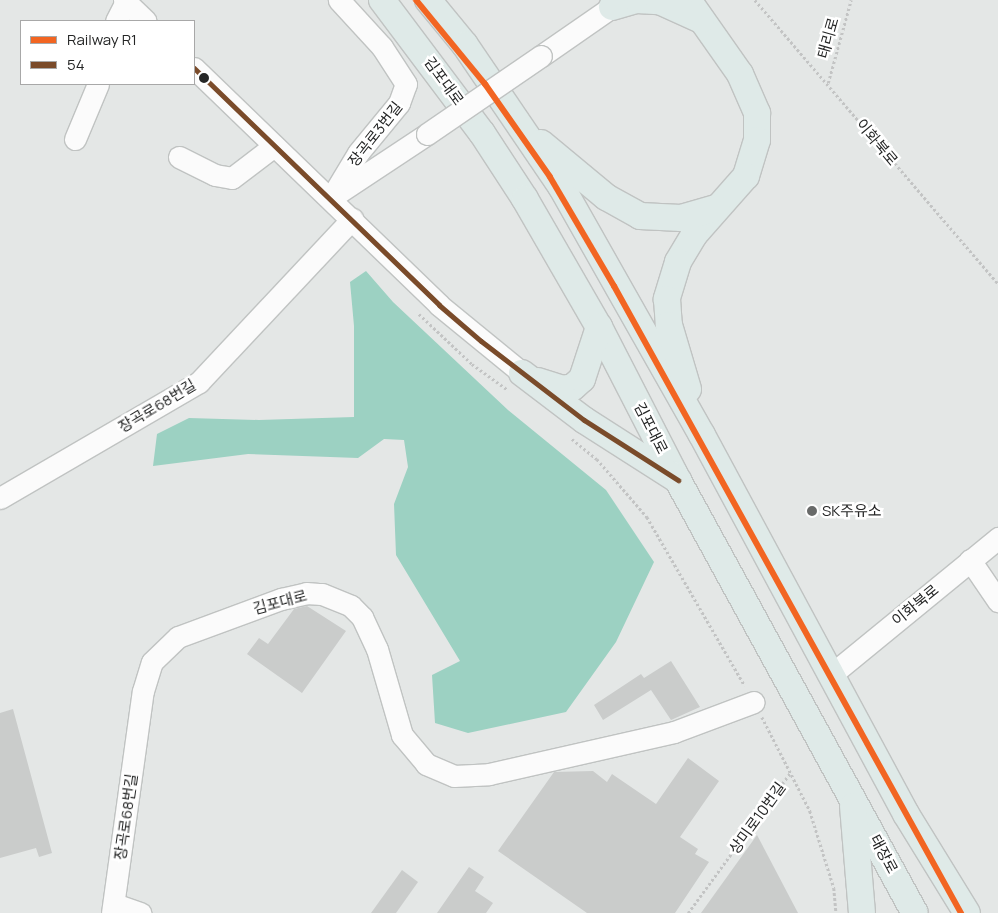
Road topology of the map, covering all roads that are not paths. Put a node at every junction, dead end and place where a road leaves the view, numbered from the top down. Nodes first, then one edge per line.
1 (339, 0) edge
2 (382, 0) edge
3 (428, 0) edge
4 (688, 0) edge
5 (125, 1) edge
6 (617, 4) edge
7 (706, 19) edge
8 (116, 20) edge
9 (145, 20) edge
10 (195, 69) edge
11 (98, 85) edge
12 (526, 132) junction
13 (75, 139) dead end
14 (274, 146) junction
15 (179, 157) dead end
16 (331, 198) junction
17 (716, 208) junction
18 (352, 219) junction
19 (598, 327) junction
20 (516, 382) junction
21 (702, 436) junction
22 (678, 480) junction
23 (0, 498) edge
24 (998, 538) edge
25 (970, 560) junction
26 (998, 601) edge
27 (832, 674) junction
28 (754, 702) road end
29 (139, 721) joint
30 (852, 796) junction
31 (906, 814) junction
32 (113, 908) edge
33 (140, 913) edge
34 (862, 913) edge
35 (915, 913) edge
36 (950, 913) edge
37 (967, 913) edge

1 - 16 street, 장곡로3번길
2 - 19 main road, 김포대로
3 - 12 main road
4 - 7 main road
5 - 8 street
5 - 9 street
6 - 7 main road
6 - 16 street, bridge
7 - 17 main road
10 - 14 street
11 - 13 street
12 - 17 main road
12 - 21 main road
14 - 15 street
14 - 16 street
16 - 18 street
17 - 21 main road
18 - 20 street
18 - 23 street, 장곡로68번길
19 - 20 main road
19 - 22 main road, 김포대로
20 - 22 main road
21 - 27 main road
22 - 30 main road, 김포대로
24 - 25 street, 이화북로
25 - 26 street
25 - 27 street, 이화북로
27 - 31 main road
28 - 29 street, 김포대로
29 - 32 street, 장곡로68번길
30 - 34 main road, 김포대로
30 - 35 main road, 태장로
31 - 36 main road
31 - 37 main road
32 - 33 street

